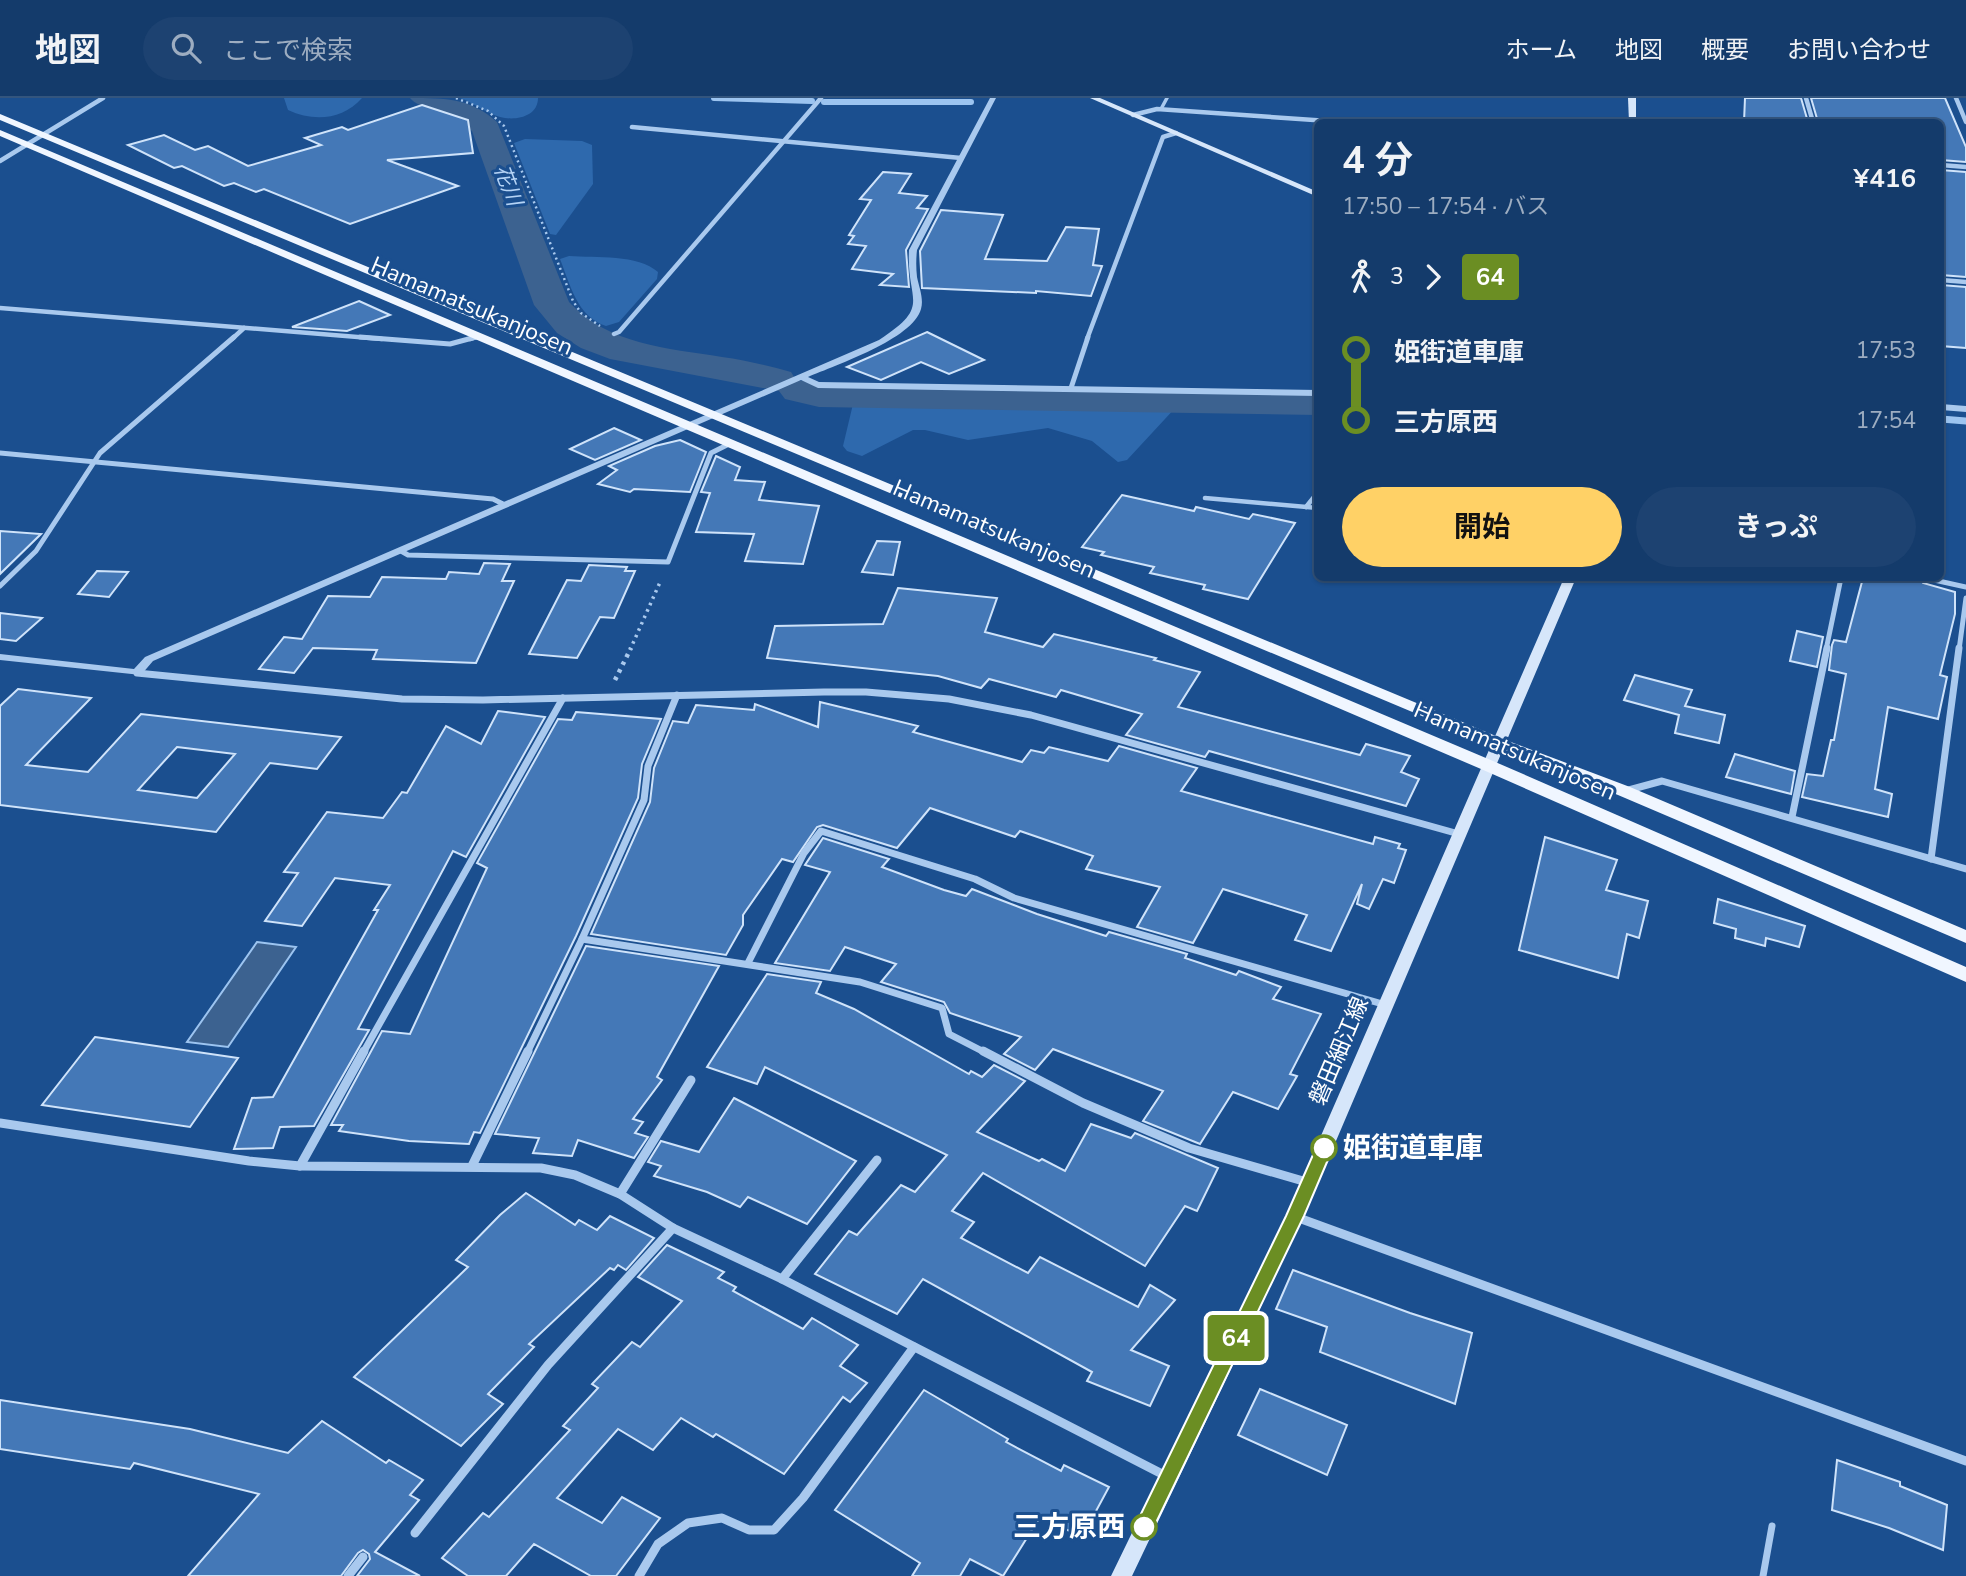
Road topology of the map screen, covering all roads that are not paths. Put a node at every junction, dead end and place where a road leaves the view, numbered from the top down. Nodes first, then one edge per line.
1 (103, 98) edge
2 (821, 98) edge
3 (993, 98) edge
4 (1094, 98) edge
5 (1167, 98) edge
6 (1632, 98) edge
7 (1806, 98) edge
8 (1956, 98) edge
9 (1161, 109) junction
10 (1133, 115) junction
11 (0, 117) edge
12 (1633, 119) edge
13 (1811, 119) edge
14 (1314, 120) edge
15 (1966, 122) edge
16 (632, 127) dead end
17 (0, 133) edge
18 (1176, 133) junction
19 (42, 135) junction
20 (783, 142) junction
21 (27, 144) junction
22 (961, 158) junction
23 (0, 160) edge
24 (1944, 165) edge
25 (1966, 167) edge
26 (1314, 193) edge
27 (1944, 280) edge
28 (1966, 282) edge
29 (0, 308) edge
30 (244, 328) junction
31 (614, 334) road end
32 (479, 336) junction
33 (801, 377) junction
34 (1071, 388) junction
35 (1314, 393) edge
36 (1944, 407) edge
37 (1966, 409) edge
38 (715, 415) junction
39 (690, 426) junction
40 (731, 443) junction
41 (0, 453) edge
42 (94, 462) junction
43 (1314, 497) edge
44 (1205, 498) dead end
45 (505, 505) junction
46 (1306, 507) junction
47 (1314, 508) edge
48 (401, 551) junction
49 (1569, 581) edge
50 (1840, 581) edge
51 (1939, 581) edge
52 (0, 586) edge
53 (1966, 587) edge
54 (1966, 598) edge
55 (0, 657) edge
56 (136, 673) junction
57 (677, 695) junction
58 (563, 698) junction
59 (1497, 742) junction
60 (1487, 765) junction
61 (1624, 791) junction
62 (1792, 817) junction
63 (1459, 834) junction
64 (1931, 859) junction
65 (1966, 869) edge
66 (1966, 937) edge
67 (582, 939) junction
68 (748, 963) junction
69 (1966, 975) edge
70 (1386, 1005) junction
71 (691, 1080) dead end
72 (0, 1123) edge
73 (877, 1160) dead end
74 (300, 1166) junction
75 (472, 1166) junction
76 (1310, 1182) junction
77 (620, 1194) junction
78 (1295, 1216) junction
79 (673, 1228) junction
80 (782, 1279) junction
81 (914, 1347) junction
82 (1966, 1461) edge
83 (1168, 1478) junction
84 (1772, 1526) dead end
85 (415, 1533) dead end
86 (363, 1557) dead end
87 (348, 1576) edge
88 (639, 1576) edge
89 (1121, 1576) edge
90 (1763, 1576) edge

1 - 19 street
2 - 20 street
3 - 22 street
4 - 10 main road
5 - 9 lane
6 - 12 main road
7 - 13 street
8 - 15 street
9 - 10 street
9 - 14 street
10 - 18 main road
11 - 19 main road, Hamamatsukanjosen
16 - 20 street
17 - 21 main road, Hamamatsukanjosen
18 - 26 main road
18 - 34 street
19 - 21 street
19 - 38 main road, Hamamatsukanjosen
20 - 22 street
20 - 31 street
21 - 23 street
21 - 32 main road, Hamamatsukanjosen
22 - 33 street
24 - 25 street
27 - 28 street
29 - 30 street
30 - 32 street
30 - 42 street
32 - 39 main road, Hamamatsukanjosen
33 - 34 street
33 - 38 street
34 - 35 street
36 - 37 street
38 - 39 street
38 - 59 main road, Hamamatsukanjosen
39 - 40 main road, Hamamatsukanjosen
39 - 45 street
40 - 48 street
40 - 60 main road, Hamamatsukanjosen
41 - 42 street
42 - 45 street
42 - 52 street
43 - 46 lane
44 - 46 lane
45 - 48 street
46 - 47 lane
48 - 56 street
49 - 59 main road, 磐田細江線
50 - 62 street
51 - 53 street
54 - 64 street
55 - 56 street
56 - 58 street
57 - 58 street
57 - 63 street
57 - 67 street
58 - 74 street
59 - 60 main road, 磐田細江線
59 - 61 main road, Hamamatsukanjosen
60 - 63 main road, 磐田細江線
60 - 69 main road, Hamamatsukanjosen
61 - 62 street
61 - 66 main road, Hamamatsukanjosen
62 - 64 street
63 - 70 main road, 磐田細江線
64 - 65 street
67 - 68 street
67 - 75 street
68 - 70 street
68 - 76 street
70 - 76 main road, 磐田細江線
71 - 77 street
72 - 74 street
73 - 80 street
74 - 75 street
75 - 77 street
76 - 78 main road, 磐田細江線
77 - 79 street
78 - 82 street
78 - 83 main road, 磐田細江線
79 - 80 street
79 - 85 street
80 - 81 street
81 - 83 street
81 - 88 street
83 - 89 main road, 磐田細江線
84 - 90 lane
86 - 87 street

